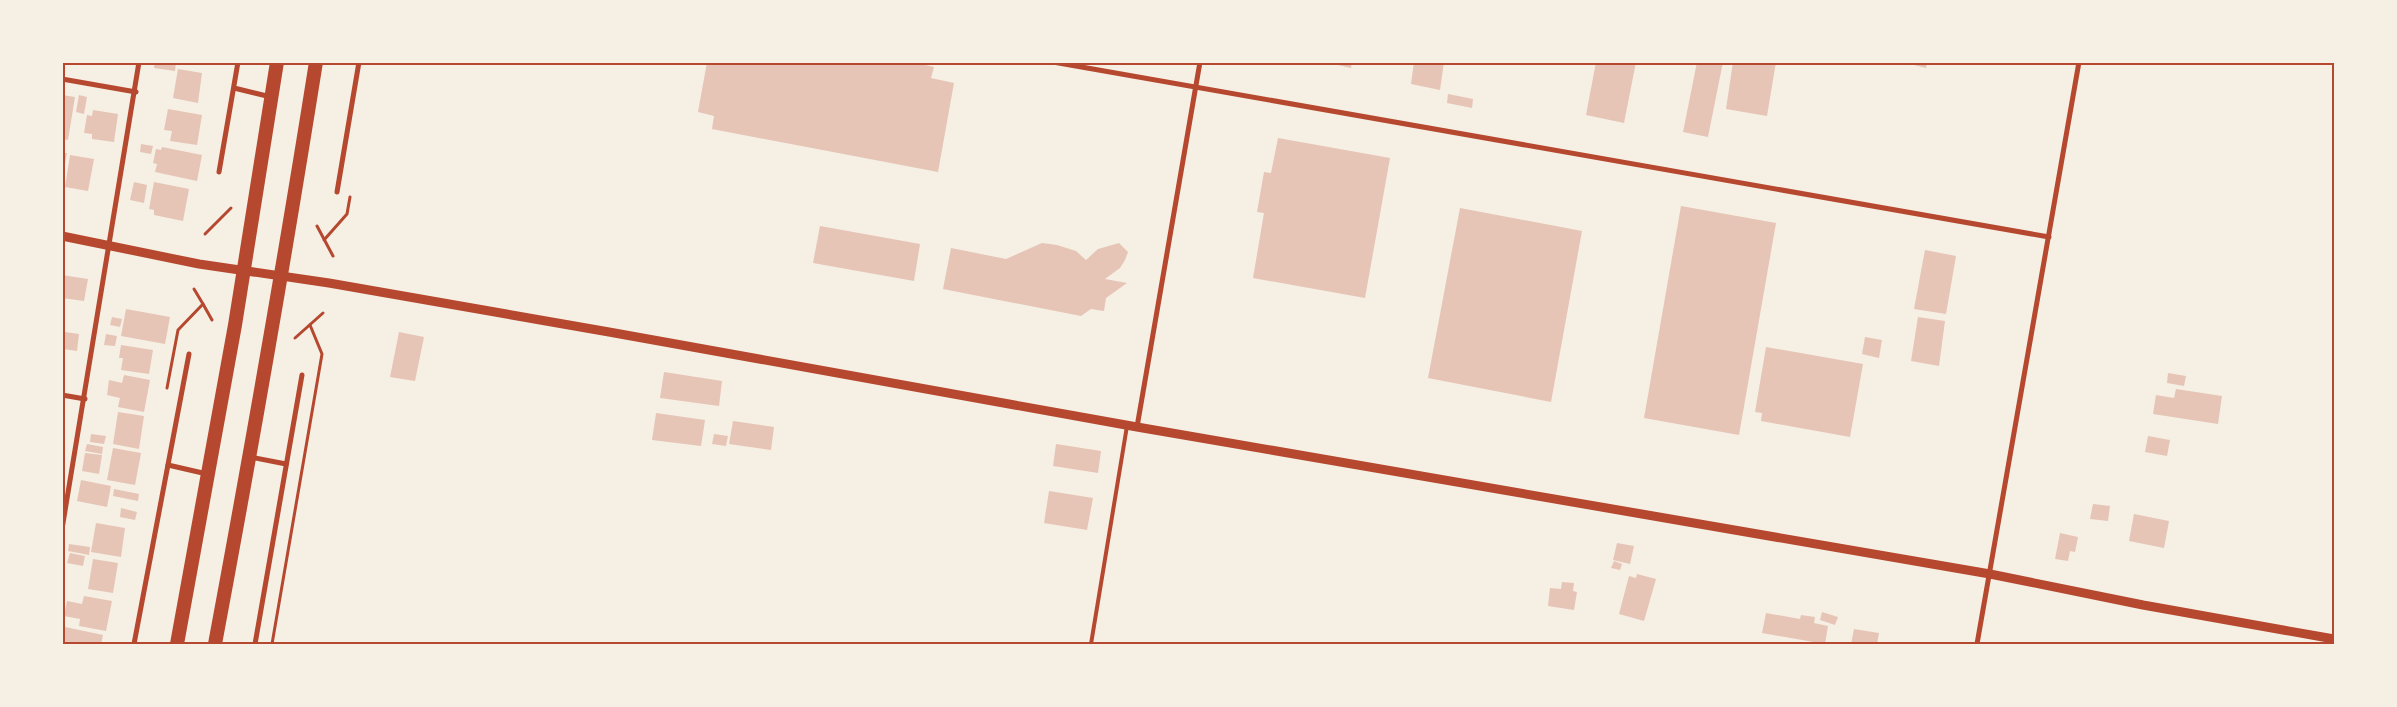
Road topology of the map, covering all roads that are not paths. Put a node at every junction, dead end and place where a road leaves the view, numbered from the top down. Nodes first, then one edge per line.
1 (140, 62) edge
2 (238, 62) edge
3 (277, 62) edge
4 (316, 62) edge
5 (359, 62) edge
6 (1054, 62) edge
7 (1200, 62) edge
8 (2079, 62) edge
9 (62, 79) edge
10 (234, 88) junction
11 (1195, 88) junction
12 (136, 92) junction
13 (271, 97) junction
14 (219, 172) dead end
15 (337, 192) dead end
16 (62, 236) edge
17 (2049, 237) junction
18 (108, 245) junction
19 (244, 270) junction
20 (280, 275) junction
21 (189, 354) dead end
22 (302, 375) dead end
23 (62, 395) edge
24 (85, 399) junction
25 (1127, 424) junction
26 (1137, 426) junction
27 (249, 457) junction
28 (286, 464) junction
29 (168, 465) junction
30 (207, 474) junction
31 (62, 529) edge
32 (1990, 574) junction
33 (2334, 639) edge
34 (134, 644) edge
35 (177, 644) edge
36 (215, 644) edge
37 (255, 644) edge
38 (1091, 644) edge
39 (1977, 644) edge

1 - 12 street
2 - 10 street
3 - 13 highway
4 - 20 highway
5 - 15 street
6 - 11 street
7 - 11 street
8 - 17 street
9 - 12 street
10 - 13 street
10 - 14 street
11 - 17 street
11 - 26 street
12 - 18 street
13 - 19 highway
16 - 18 street
17 - 32 street
18 - 19 street
18 - 24 street
19 - 20 street
19 - 30 highway
20 - 25 street
20 - 27 highway
21 - 29 street
22 - 28 street
23 - 24 street
24 - 31 street
25 - 26 street
25 - 38 lane
26 - 32 street
27 - 28 street
27 - 36 highway
28 - 37 street
29 - 30 street
29 - 34 street
30 - 35 highway
32 - 33 street
32 - 39 street

